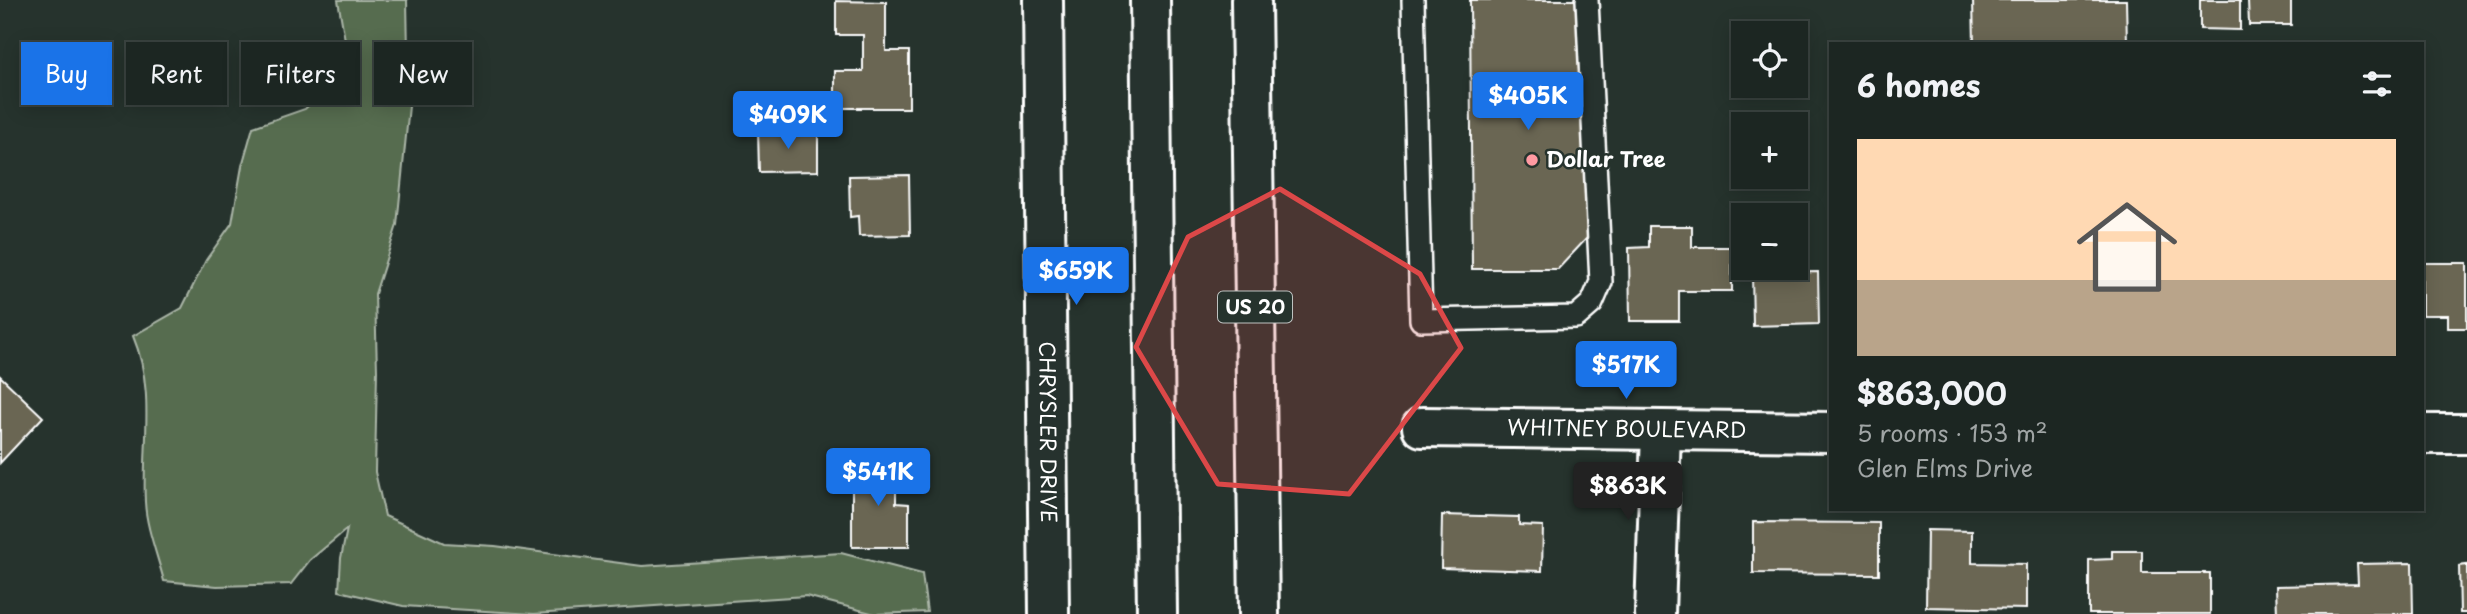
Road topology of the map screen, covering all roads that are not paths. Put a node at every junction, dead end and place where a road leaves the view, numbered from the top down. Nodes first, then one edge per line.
1 (1043, 0) edge
2 (1150, 0) edge
3 (1251, 0) edge
4 (1413, 0) edge
5 (1587, 0) edge
6 (1422, 427) dead end
7 (1661, 432) junction
8 (1829, 432) edge
9 (2424, 434) edge
10 (2467, 434) edge
11 (1049, 614) edge
12 (1157, 614) edge
13 (1259, 614) edge
14 (1655, 614) edge

1 - 11 street, CHRYSLER DRIVE
2 - 12 street
3 - 13 street, US 20
4 - 5 lane
6 - 7 street, WHITNEY BOULEVARD
7 - 8 street, WHITNEY BOULEVARD
7 - 14 street
9 - 10 street

